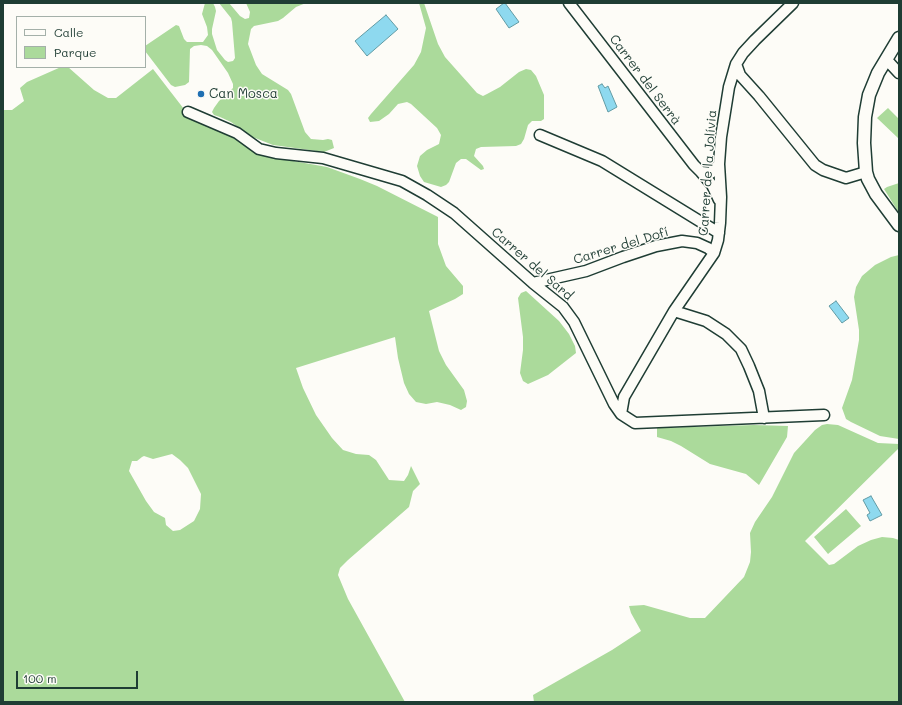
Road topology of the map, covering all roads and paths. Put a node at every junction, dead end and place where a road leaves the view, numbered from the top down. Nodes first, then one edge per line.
1 (569, 3) edge
2 (793, 3) edge
3 (899, 38) edge
4 (886, 59) junction
5 (736, 64) junction
6 (899, 73) edge
7 (746, 82) junction
8 (729, 87) junction
9 (188, 112) dead end
10 (540, 134) dead end
11 (720, 164) junction
12 (701, 172) junction
13 (866, 172) junction
14 (721, 203) junction
15 (899, 225) edge
16 (719, 233) junction
17 (714, 253) junction
18 (533, 283) junction
19 (674, 311) junction
20 (621, 414) junction
21 (824, 416) dead end
22 (764, 418) junction

1 - 12 street, Carrer del Serrà
2 - 5 street, Carrer de la Jolívia
3 - 4 street
4 - 6 street
4 - 13 street
5 - 7 street
5 - 8 street, Carrer de la Jolívia
7 - 8 street
7 - 13 street
8 - 11 street, Carrer de la Jolívia
9 - 18 street, Carrer del Sard
10 - 16 street
11 - 12 street
11 - 14 street, Carrer de la Jolívia
12 - 14 street, Carrer del Serrà
13 - 15 street
14 - 16 street, Carrer de la Jolívia
16 - 17 street, Carrer de la Jolívia
17 - 18 street, Carrer del Dofí
17 - 19 street, Carrer de la Jolívia
18 - 20 street, Carrer del Sard
19 - 20 street, Carrer de la Jolívia
19 - 22 street
20 - 22 street
21 - 22 street

